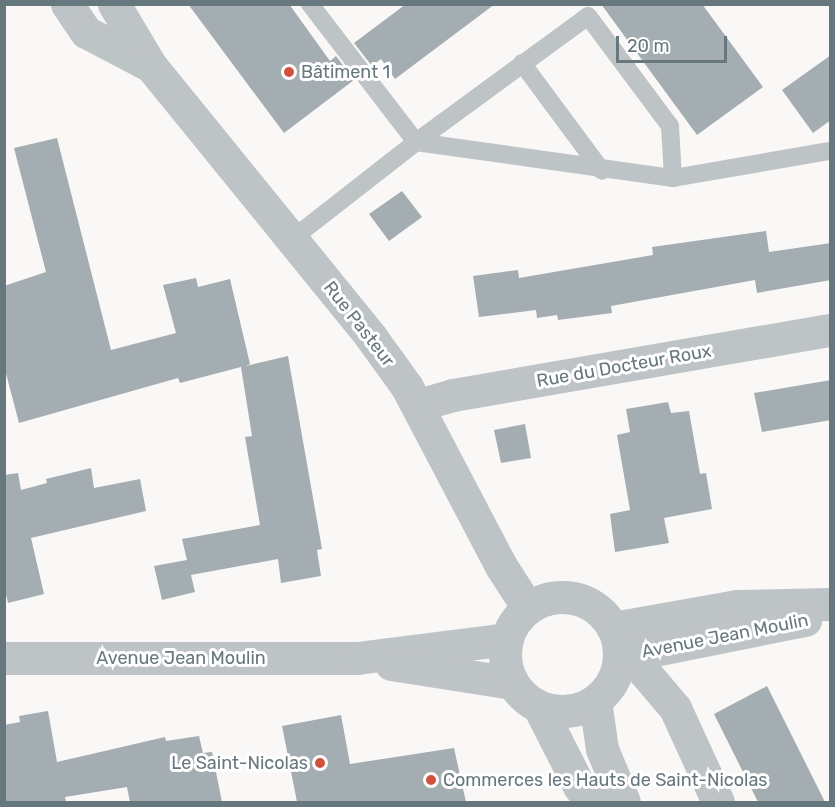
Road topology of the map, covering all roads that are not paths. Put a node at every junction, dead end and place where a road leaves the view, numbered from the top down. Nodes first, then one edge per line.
1 (68, 4) edge
2 (310, 4) edge
3 (116, 5) edge
4 (584, 10) edge
5 (86, 32) junction
6 (522, 63) junction
7 (150, 66) junction
8 (416, 142) junction
9 (828, 150) edge
10 (602, 171) junction
11 (673, 178) junction
12 (292, 239) junction
13 (831, 330) edge
14 (418, 405) junction
15 (831, 604) edge
16 (528, 608) junction
17 (831, 614) edge
18 (507, 639) junction
19 (621, 647) junction
20 (4, 658) edge
21 (357, 658) junction
22 (513, 684) junction
23 (595, 701) junction
24 (539, 707) junction
25 (591, 802) edge
26 (624, 802) edge
27 (718, 802) edge

1 - 5 street, Rue Pasteur
2 - 8 lane
3 - 5 street
3 - 7 street, Rue Pasteur
4 - 6 lane
4 - 11 lane
5 - 7 street, Rue Pasteur
6 - 8 lane
6 - 10 lane
7 - 12 street, Rue Pasteur
8 - 10 lane
8 - 12 lane
9 - 11 lane
10 - 11 lane
12 - 14 street, Rue Pasteur
13 - 14 street, Rue du Docteur Roux
14 - 16 street, Rue Pasteur
15 - 19 street, Avenue Jean Moulin
16 - 18 street
16 - 19 street
17 - 19 street, Avenue Jean Moulin
18 - 21 street, Avenue Jean Moulin
18 - 22 street
19 - 23 street
19 - 27 street
20 - 21 street, Avenue Jean Moulin
21 - 22 street, Avenue Jean Moulin
22 - 24 street
23 - 24 street
23 - 26 street
24 - 25 street

